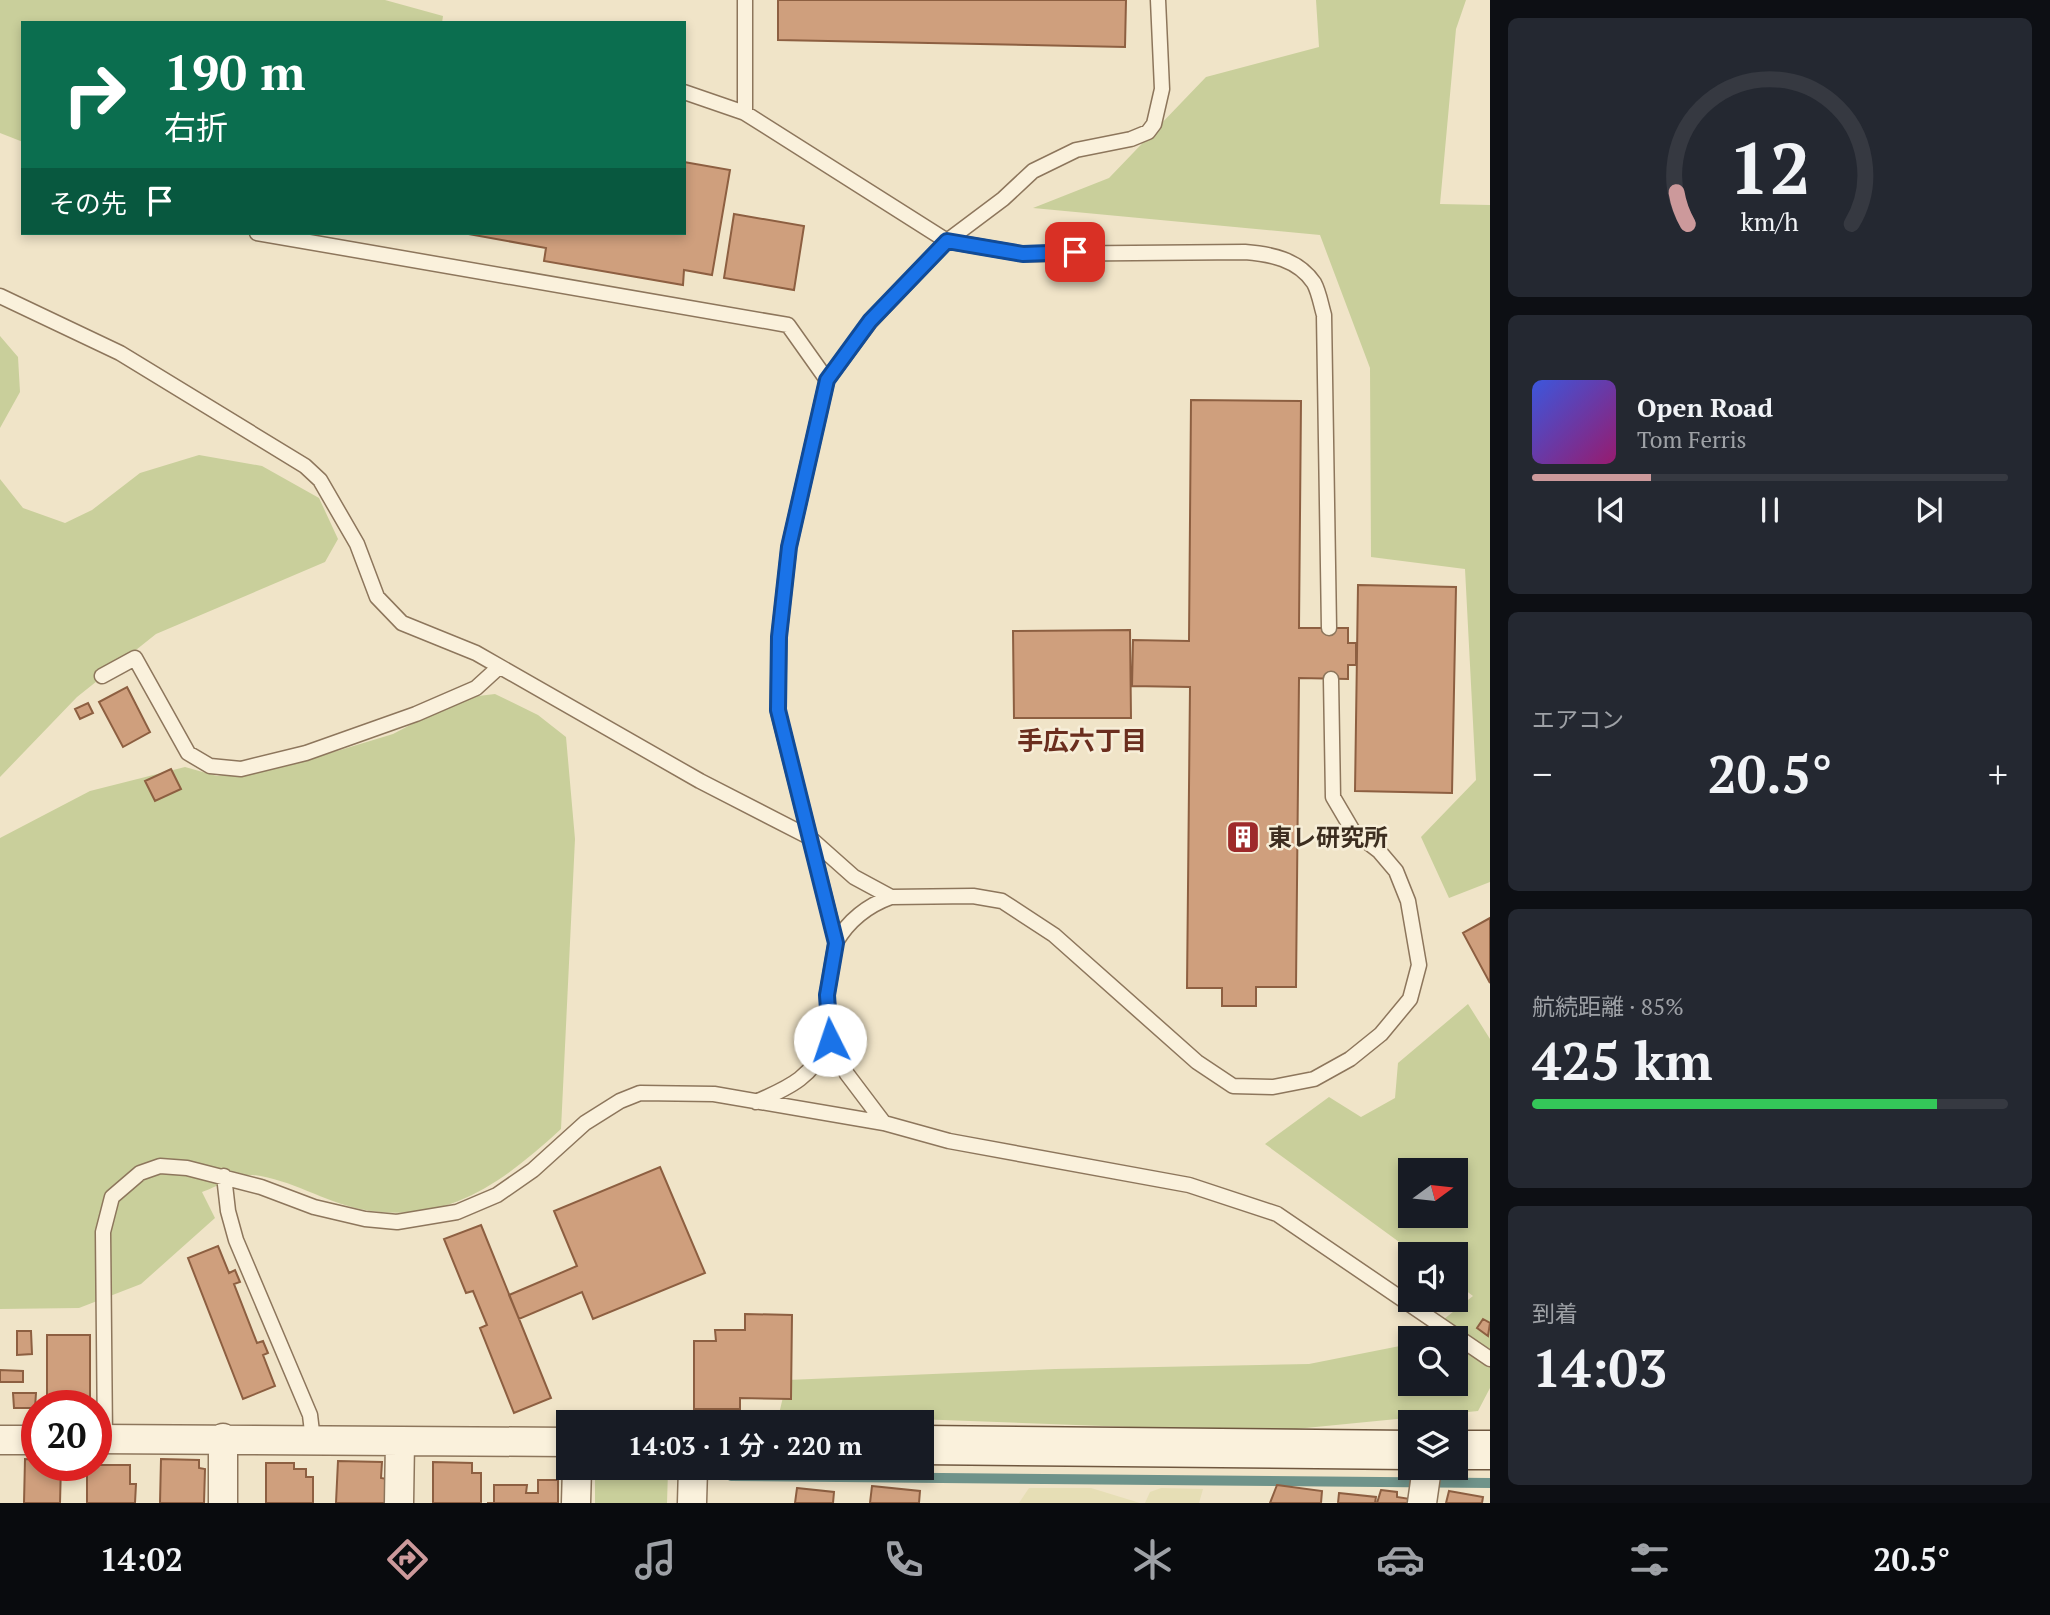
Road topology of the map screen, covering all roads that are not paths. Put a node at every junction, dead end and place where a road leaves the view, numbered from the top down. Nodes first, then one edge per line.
1 (745, 0) edge
2 (1158, 0) edge
3 (686, 93) edge
4 (745, 113) junction
5 (269, 235) edge
6 (947, 241) junction
7 (0, 296) edge
8 (827, 380) junction
9 (1329, 628) dead end
10 (499, 667) junction
11 (102, 676) dead end
12 (1331, 679) dead end
13 (809, 837) junction
14 (891, 897) junction
15 (836, 943) junction
16 (830, 1040) junction
17 (756, 1102) junction
18 (884, 1123) junction
19 (224, 1177) junction
20 (1490, 1359) edge
21 (101, 1390) edge
22 (223, 1438) junction
23 (112, 1439) edge
24 (0, 1440) edge
25 (21, 1440) edge
26 (313, 1440) junction
27 (400, 1441) junction
28 (556, 1442) edge
29 (934, 1445) edge
30 (1398, 1450) edge
31 (1468, 1450) edge
32 (1490, 1450) edge
33 (577, 1480) edge
34 (692, 1480) edge
35 (1425, 1480) edge
36 (223, 1503) edge
37 (399, 1503) edge
38 (576, 1503) edge
39 (692, 1503) edge
40 (1422, 1503) edge

1 - 4 lane
2 - 6 lane
3 - 4 lane
4 - 6 lane
5 - 8 lane
6 - 8 lane
6 - 9 lane
7 - 10 lane
8 - 13 lane
10 - 11 lane
10 - 13 lane
12 - 14 lane
13 - 14 lane
13 - 15 lane
14 - 15 lane
15 - 16 lane
16 - 17 lane
16 - 18 lane
17 - 18 lane
17 - 19 lane
18 - 20 lane
19 - 21 lane
19 - 26 lane
22 - 23 street
22 - 26 street
22 - 36 street
24 - 25 street
26 - 27 street
27 - 28 street
27 - 37 street
29 - 30 street
31 - 32 street
33 - 38 street
34 - 39 street
35 - 40 street

